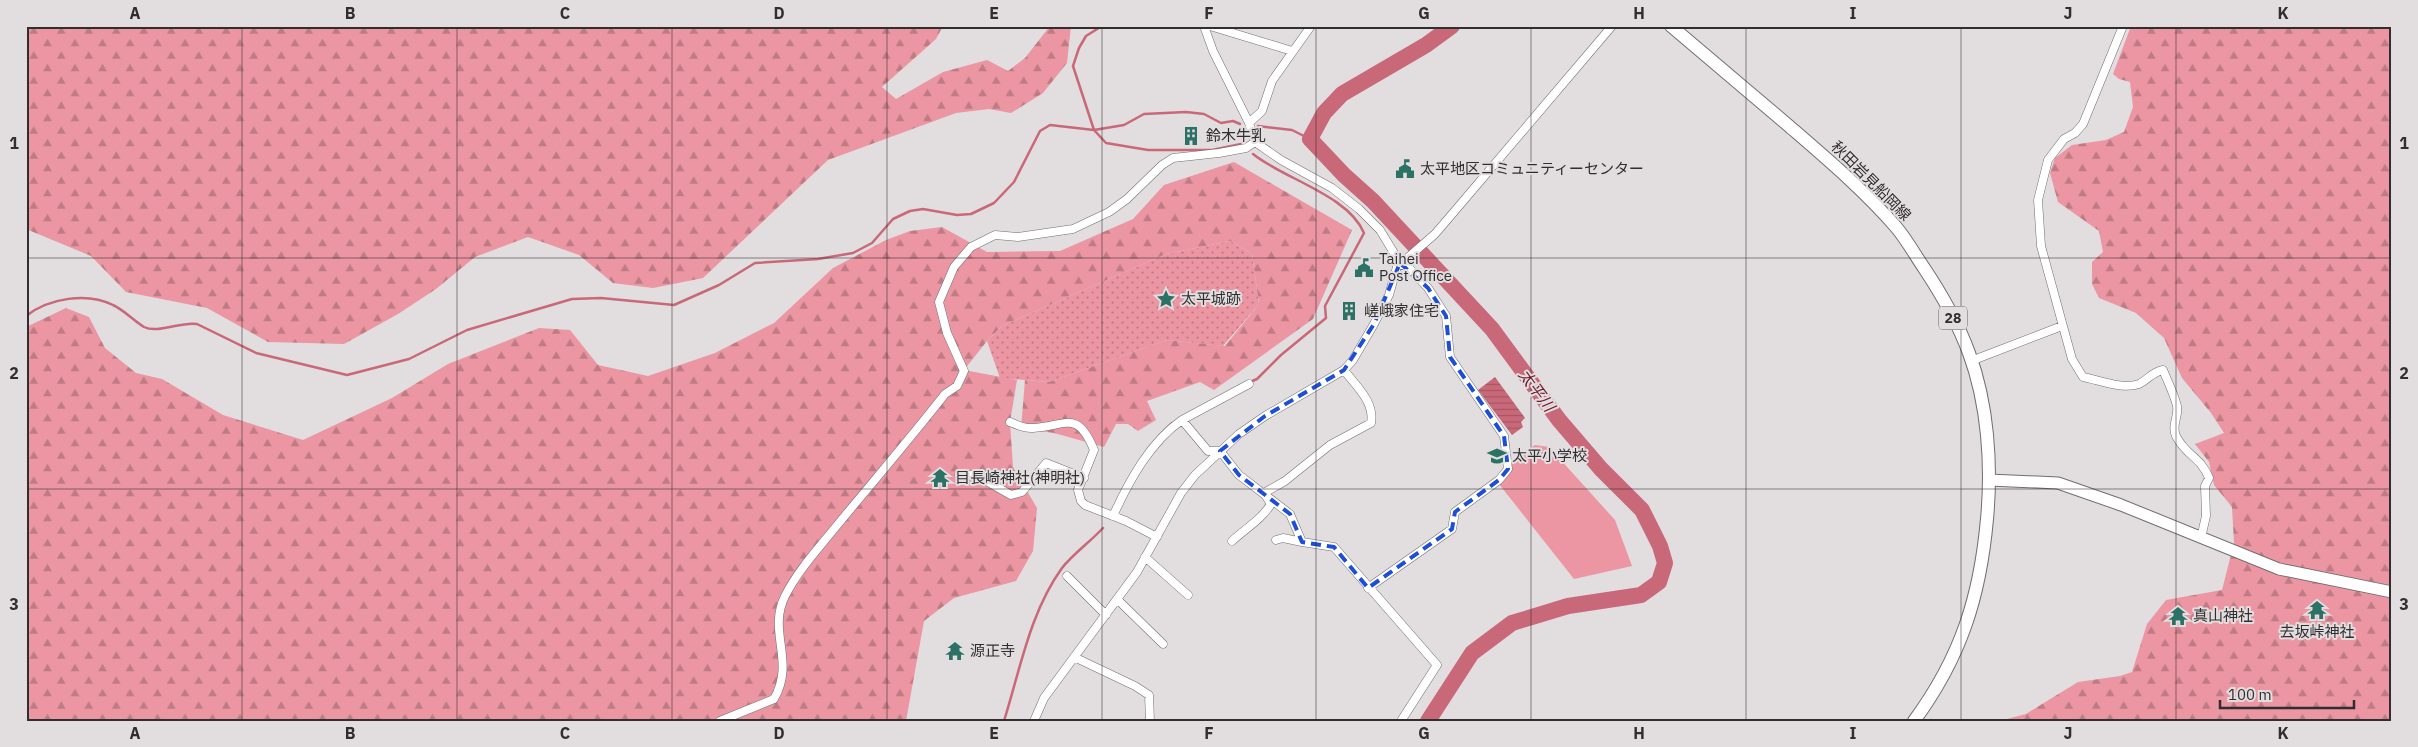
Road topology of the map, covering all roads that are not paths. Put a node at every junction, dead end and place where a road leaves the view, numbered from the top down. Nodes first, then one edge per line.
1 (1204, 26) edge
2 (1210, 26) edge
3 (1311, 26) edge
4 (1612, 26) edge
5 (1671, 26) edge
6 (2123, 26) edge
7 (1292, 51) junction
8 (1249, 123) junction
9 (1255, 142) junction
10 (1403, 261) junction
11 (2062, 326) junction
12 (1971, 361) junction
13 (1344, 370) junction
14 (1249, 384) dead end
15 (1182, 420) junction
16 (1010, 422) dead end
17 (1220, 451) junction
18 (959, 475) dead end
19 (1084, 478) junction
20 (1989, 480) junction
21 (1264, 493) junction
22 (1113, 516) junction
23 (1157, 537) junction
24 (2201, 538) junction
25 (1276, 540) dead end
26 (1232, 541) dead end
27 (1302, 542) junction
28 (1145, 557) junction
29 (1067, 576) dead end
30 (1368, 588) junction
31 (2392, 592) edge
32 (1188, 595) dead end
33 (1118, 600) junction
34 (1106, 615) junction
35 (1163, 644) dead end
36 (1074, 657) junction
37 (720, 721) edge
38 (1034, 721) edge
39 (1150, 721) edge
40 (1401, 721) edge
41 (1914, 721) edge

1 - 8 street
2 - 7 street
3 - 7 street
4 - 10 street
5 - 12 main road, 秋田岩見船岡線 / 28
6 - 11 street
7 - 8 street
8 - 9 street
9 - 10 street
9 - 37 street
10 - 13 street
10 - 30 street
11 - 12 street
11 - 24 street
12 - 20 main road, 秋田岩見船岡線 / 28
13 - 17 street
13 - 21 street
14 - 15 street
15 - 17 street
15 - 22 street
16 - 19 street
17 - 21 street
17 - 23 street
18 - 19 street
19 - 22 street
20 - 24 street
20 - 41 main road, 秋田岩見船岡線 / 28
21 - 26 street
21 - 27 street
22 - 23 street
23 - 28 street
24 - 31 street
25 - 27 street
27 - 30 street
28 - 32 street
28 - 33 street
29 - 34 street
30 - 40 street
33 - 34 street
33 - 35 street
34 - 36 street
36 - 38 street
36 - 39 street

